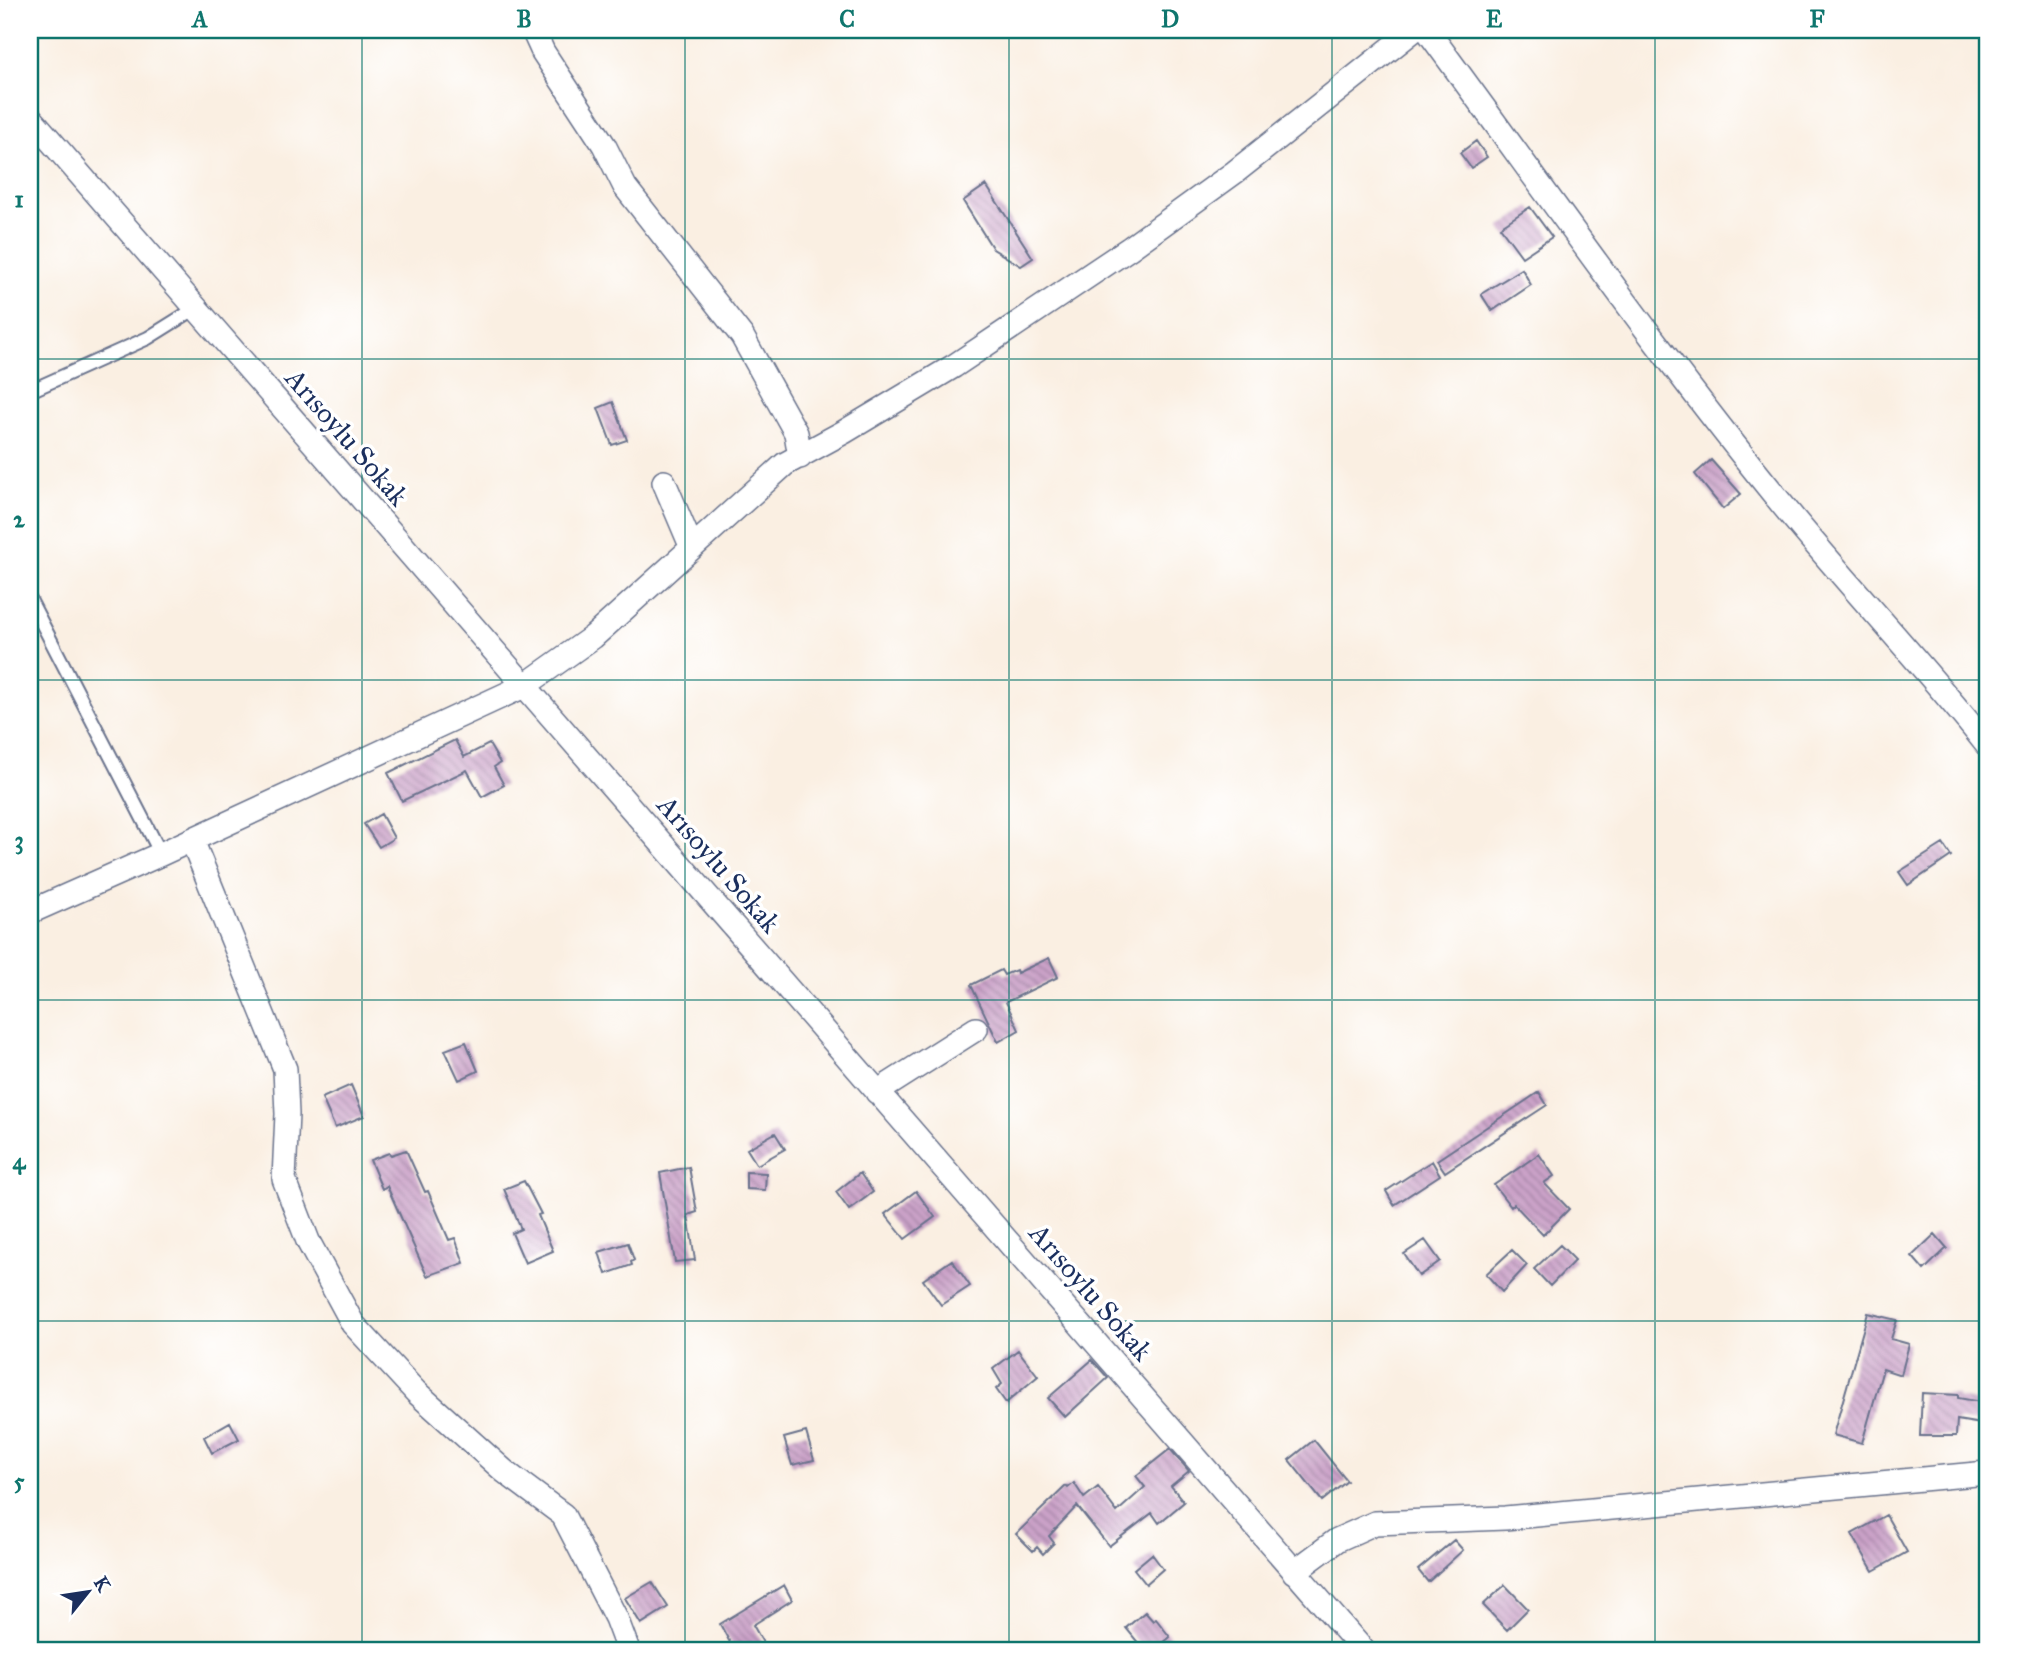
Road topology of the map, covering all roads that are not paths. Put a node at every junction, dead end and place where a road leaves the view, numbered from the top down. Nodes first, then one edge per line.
1 (533, 30) edge
2 (1414, 30) edge
3 (1427, 30) edge
4 (30, 117) edge
5 (196, 309) junction
6 (30, 391) edge
7 (800, 457) junction
8 (664, 482) dead end
9 (692, 548) junction
10 (30, 600) edge
11 (524, 686) junction
12 (1987, 745) edge
13 (192, 840) junction
14 (161, 854) junction
15 (30, 912) edge
16 (976, 1030) dead end
17 (877, 1092) junction
18 (1987, 1473) edge
19 (1294, 1572) junction
20 (628, 1650) edge
21 (1363, 1650) edge

1 - 7 street
2 - 7 street
3 - 12 street
4 - 5 street, Arısoylu Sokak
5 - 6 lane
5 - 11 street, Arısoylu Sokak
7 - 9 street
8 - 9 street
9 - 11 street
10 - 14 lane
11 - 13 street
11 - 17 street, Arısoylu Sokak
13 - 14 street
13 - 20 street
14 - 15 street
16 - 17 street
17 - 19 street, Arısoylu Sokak
18 - 19 street
19 - 21 street, Arısoylu Sokak

